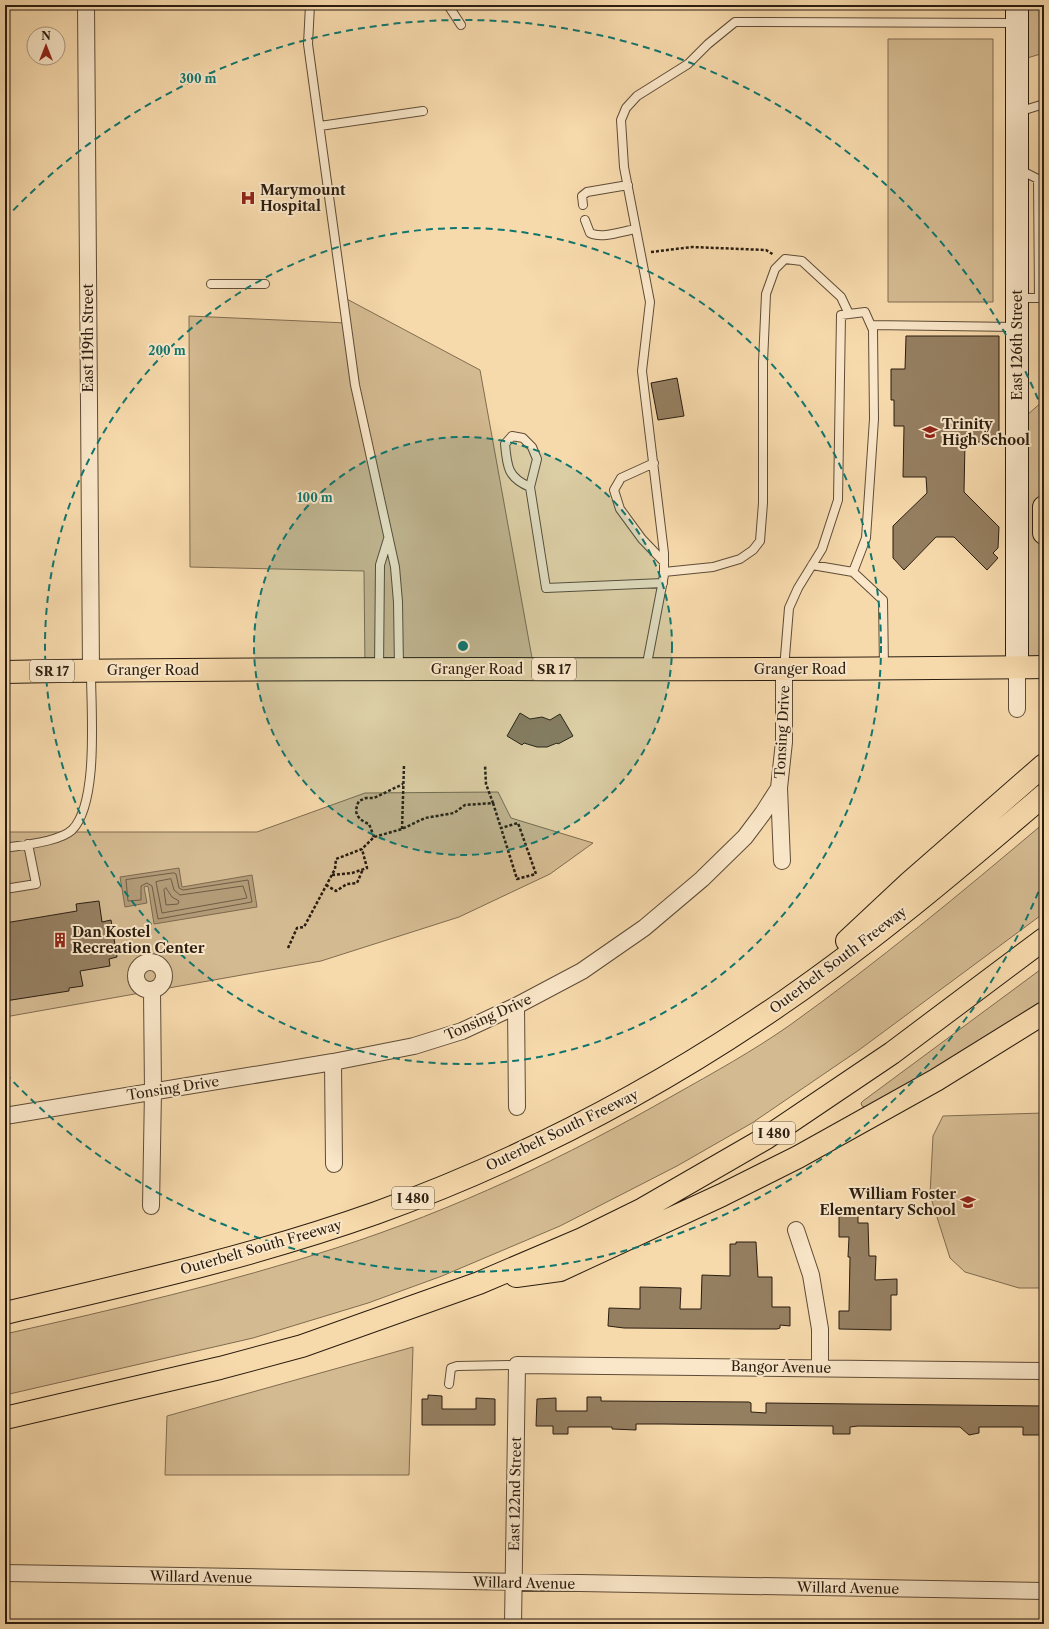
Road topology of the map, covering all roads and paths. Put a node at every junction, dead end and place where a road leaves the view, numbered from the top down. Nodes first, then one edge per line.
1 (86, 5) edge
2 (310, 5) edge
3 (448, 5) edge
4 (1017, 14) edge
5 (461, 25) dead end
6 (1044, 104) edge
7 (423, 111) dead end
8 (1017, 112) junction
9 (320, 126) junction
10 (1017, 168) junction
11 (628, 185) junction
12 (583, 205) dead end
13 (585, 220) dead end
14 (636, 229) junction
15 (641, 254) junction
16 (784, 260) junction
17 (211, 284) dead end
18 (264, 284) dead end
19 (1017, 298) junction
20 (1042, 298) edge
21 (849, 314) junction
22 (871, 325) junction
23 (1017, 327) junction
24 (654, 463) junction
25 (530, 487) junction
26 (1044, 507) edge
27 (1044, 533) edge
28 (389, 537) junction
29 (664, 562) junction
30 (812, 565) junction
31 (664, 572) junction
32 (853, 572) junction
33 (663, 583) junction
34 (1017, 667) junction
35 (1044, 667) edge
36 (389, 668) junction
37 (884, 668) junction
38 (91, 670) junction
39 (646, 670) junction
40 (784, 670) junction
41 (5, 672) edge
42 (1017, 709) dead end
43 (404, 765) dead end
44 (485, 765) dead end
45 (1044, 765) edge
46 (403, 784) junction
47 (779, 788) junction
48 (1044, 795) edge
49 (493, 803) junction
50 (501, 828) junction
51 (402, 829) junction
52 (374, 838) junction
53 (28, 844) junction
54 (5, 848) edge
55 (362, 849) junction
56 (782, 861) dead end
57 (363, 870) junction
58 (332, 875) junction
59 (326, 886) junction
60 (5, 889) edge
61 (1044, 939) edge
62 (288, 948) dead end
63 (152, 990) dead end
64 (786, 1000) junction
65 (516, 1006) junction
66 (1044, 1013) edge
67 (333, 1062) junction
68 (154, 1091) junction
69 (517, 1107) dead end
70 (5, 1116) edge
71 (334, 1164) dead end
72 (151, 1206) dead end
73 (796, 1230) dead end
74 (479, 1282) junction
75 (5, 1313) edge
76 (517, 1365) junction
77 (820, 1368) junction
78 (1044, 1371) edge
79 (449, 1384) dead end
80 (5, 1418) edge
81 (5, 1573) edge
82 (514, 1583) junction
83 (1044, 1591) edge
84 (513, 1624) edge

1 - 38 street, East 119th Street
2 - 9 lane
3 - 5 lane
4 - 8 street, East 126th Street
4 - 11 lane
6 - 8 lane
7 - 9 lane
8 - 10 street, East 126th Street
9 - 28 lane
10 - 19 street, East 126th Street
10 - 20 lane
11 - 12 lane
11 - 14 lane
13 - 14 lane
14 - 15 lane
15 - 16 path
15 - 24 lane
16 - 21 lane
16 - 31 lane
17 - 18 lane
19 - 20 lane
19 - 23 street, East 126th Street
21 - 22 lane
21 - 30 lane
22 - 23 lane
22 - 32 lane
23 - 34 street, East 126th Street
24 - 29 lane
24 - 29 lane
25 - 25 lane
25 - 33 lane
26 - 27 main road
28 - 36 lane
28 - 36 lane
29 - 31 lane
30 - 32 lane
30 - 40 lane
31 - 33 lane
32 - 37 lane
33 - 39 lane
34 - 35 main road, Granger Road / SR 17
34 - 37 main road, Granger Road / SR 17
34 - 42 street, East 126th Street
36 - 38 main road, Granger Road / SR 17
36 - 39 main road, Granger Road / SR 17
37 - 40 main road, Granger Road / SR 17
38 - 41 main road, Granger Road / SR 17
38 - 53 lane
39 - 40 main road, Granger Road / SR 17
40 - 47 street, Tonsing Drive
43 - 46 path
44 - 49 path
45 - 64 main road
46 - 51 path
46 - 52 path
47 - 56 street
47 - 65 street, Tonsing Drive
48 - 64 main road, Outerbelt South Freeway / I 480
49 - 50 path
49 - 51 path
50 - 50 path
51 - 52 path
52 - 55 path
53 - 54 lane
53 - 60 lane
55 - 57 path
55 - 58 path
57 - 58 path
57 - 59 path
58 - 59 path
59 - 62 path
61 - 74 main road, I 480
63 - 68 street
64 - 75 main road, Outerbelt South Freeway / I 480
65 - 67 street, Tonsing Drive
65 - 69 street
66 - 74 main road
67 - 68 street, Tonsing Drive
67 - 71 street
68 - 70 street, Tonsing Drive
68 - 72 street
73 - 77 street
74 - 80 main road, I 480
76 - 77 street, Bangor Avenue
76 - 79 lane
76 - 82 street, East 122nd Street
77 - 78 street, Bangor Avenue
81 - 82 street, Willard Avenue
82 - 83 street, Willard Avenue
82 - 84 street, East 122nd Street

